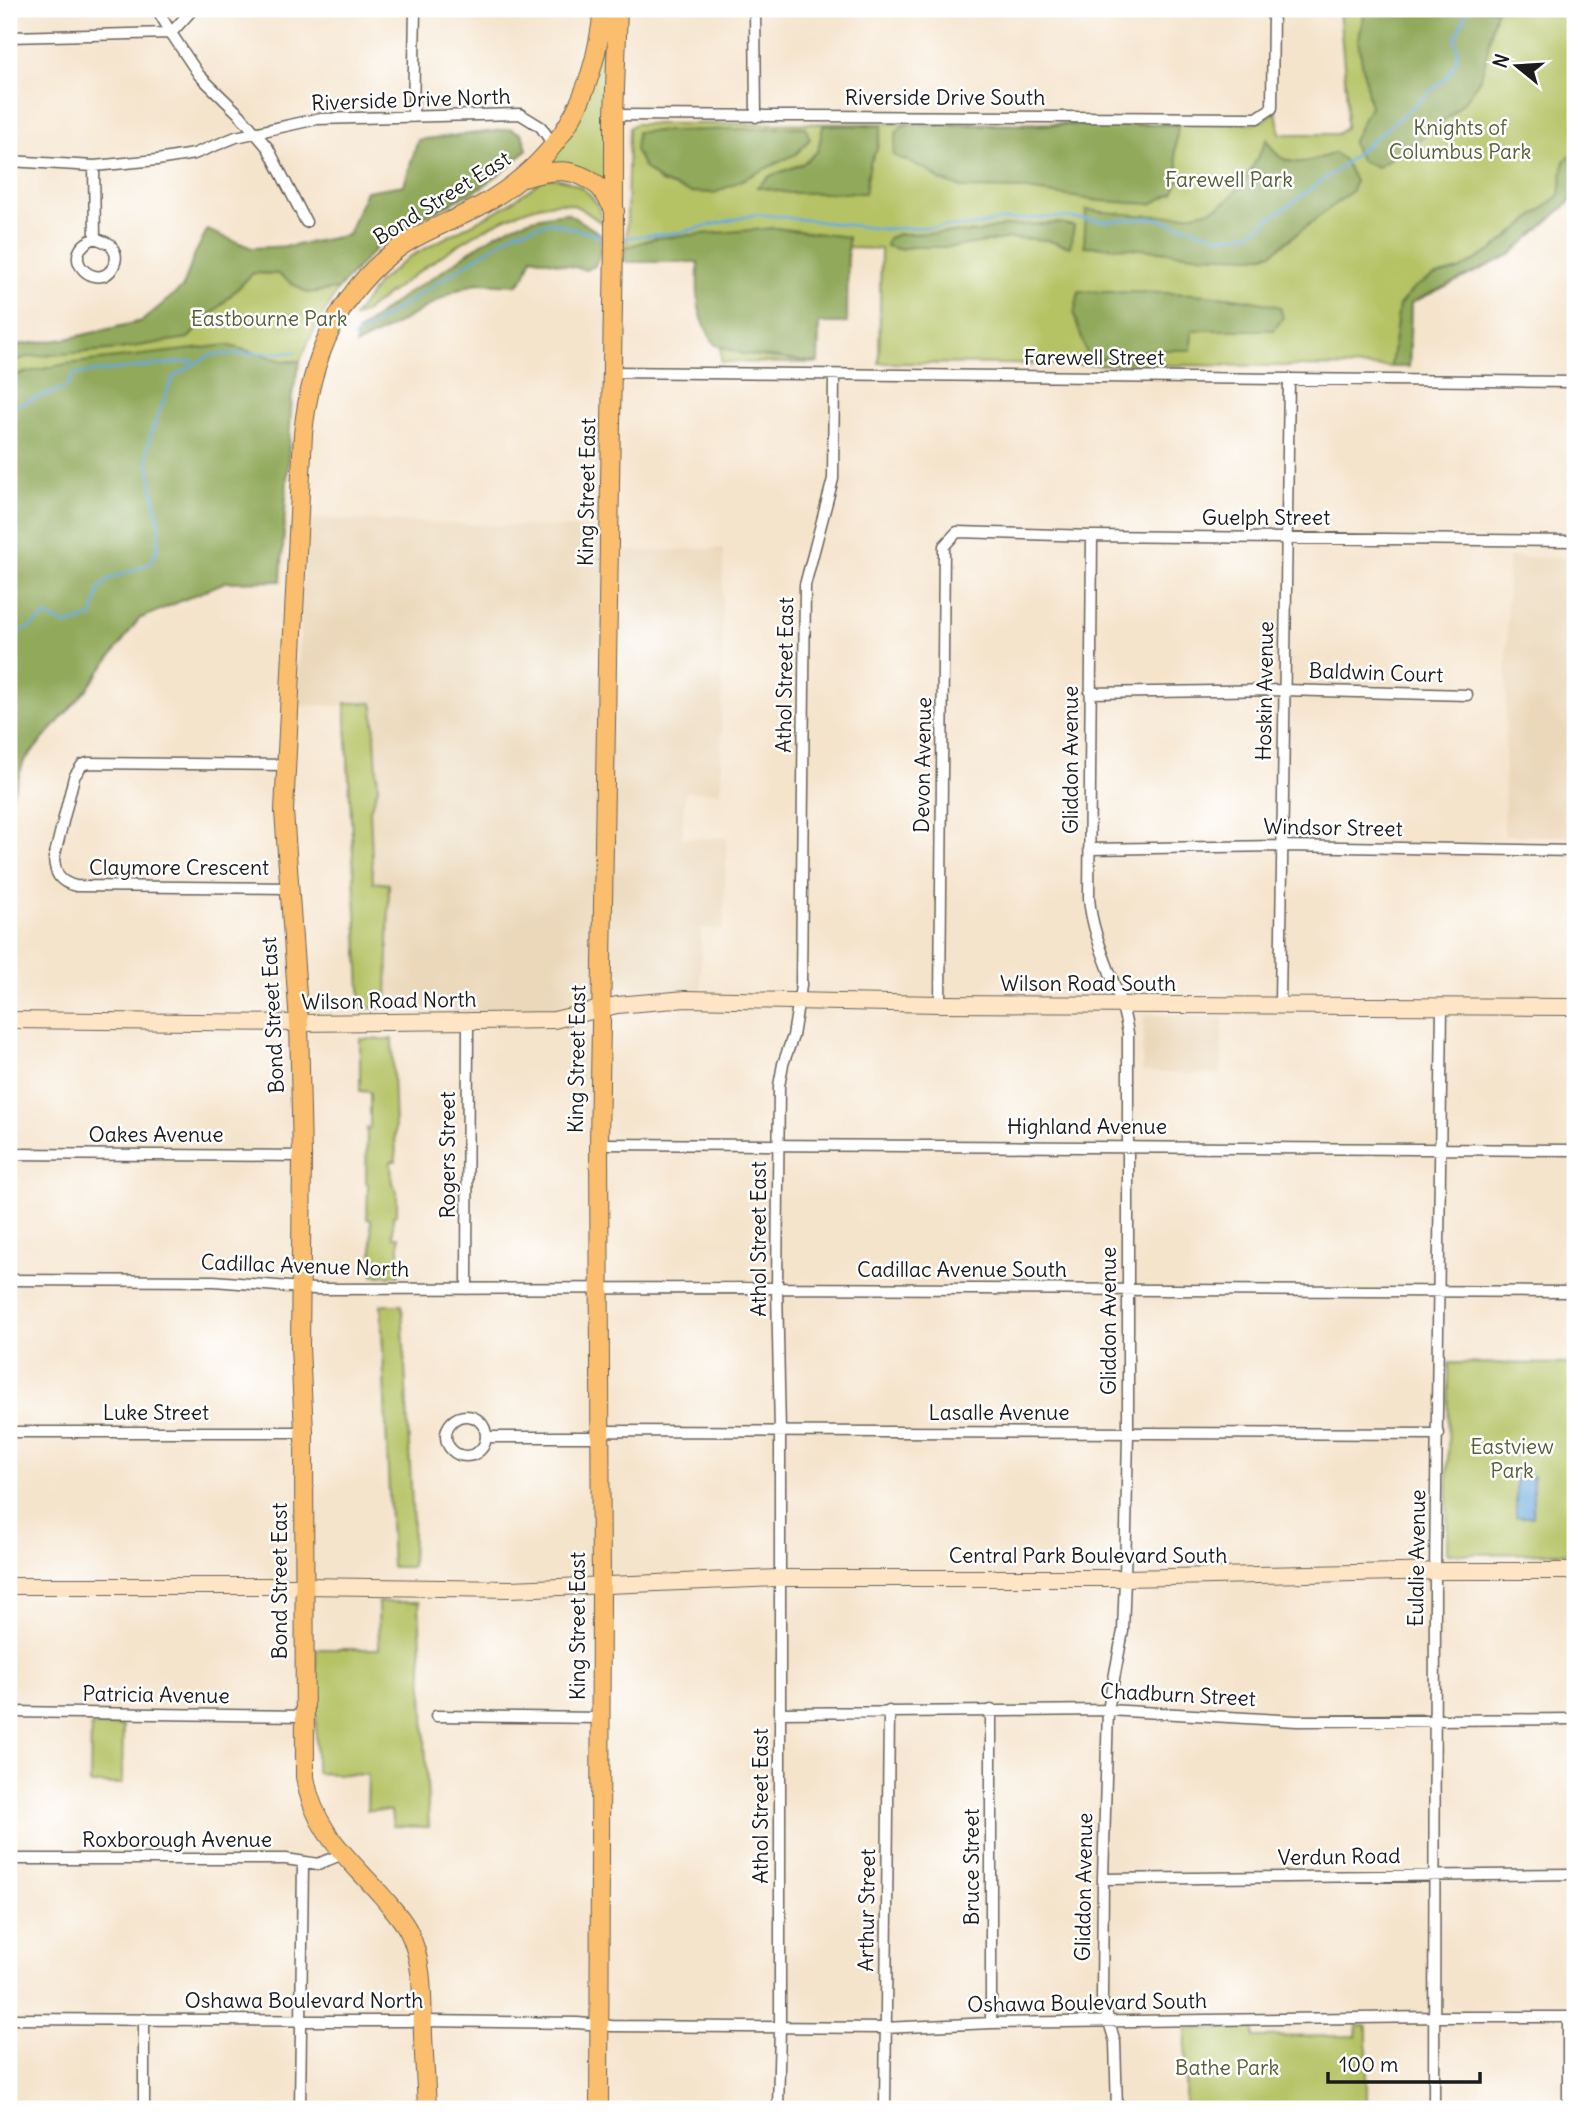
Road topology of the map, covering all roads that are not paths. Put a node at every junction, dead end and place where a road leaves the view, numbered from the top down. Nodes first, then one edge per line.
1 (158, 9) edge
2 (193, 9) edge
3 (415, 9) edge
4 (603, 9) edge
5 (618, 9) edge
6 (755, 9) edge
7 (1273, 9) edge
8 (171, 33) junction
9 (9, 37) edge
10 (614, 115) junction
11 (413, 117) junction
12 (756, 117) junction
13 (256, 133) junction
14 (554, 146) junction
15 (9, 161) edge
16 (94, 166) junction
17 (520, 179) junction
18 (615, 217) junction
19 (306, 222) dead end
20 (95, 238) dead end
21 (612, 372) junction
22 (834, 375) junction
23 (1289, 379) junction
24 (1575, 382) edge
25 (957, 532) joint
26 (1091, 536) junction
27 (1286, 537) junction
28 (1575, 541) edge
29 (1284, 690) junction
30 (1090, 693) junction
31 (1467, 695) dead end
32 (286, 765) junction
33 (1283, 846) junction
34 (1089, 849) junction
35 (1575, 851) edge
36 (288, 888) junction
37 (798, 1002) junction
38 (940, 1004) junction
39 (1280, 1004) junction
40 (1122, 1005) junction
41 (1442, 1006) junction
42 (1575, 1007) edge
43 (601, 1008) junction
44 (9, 1020) edge
45 (468, 1021) junction
46 (299, 1023) junction
47 (599, 1144) junction
48 (779, 1144) junction
49 (1128, 1147) junction
50 (1441, 1148) junction
51 (1575, 1150) edge
52 (9, 1154) edge
53 (302, 1156) junction
54 (9, 1280) edge
55 (300, 1287) junction
56 (777, 1288) junction
57 (467, 1289) junction
58 (1129, 1289) junction
59 (600, 1290) junction
60 (1438, 1291) junction
61 (1575, 1292) edge
62 (9, 1432) edge
63 (304, 1432) junction
64 (780, 1432) junction
65 (1128, 1433) junction
66 (601, 1434) junction
67 (1439, 1434) junction
68 (486, 1437) dead end
69 (1575, 1571) edge
70 (1436, 1572) junction
71 (779, 1578) junction
72 (1125, 1578) junction
73 (601, 1585) junction
74 (9, 1586) edge
75 (303, 1586) junction
76 (991, 1710) junction
77 (1108, 1710) junction
78 (889, 1711) junction
79 (9, 1712) edge
80 (780, 1713) junction
81 (303, 1716) junction
82 (436, 1716) dead end
83 (601, 1718) junction
84 (1575, 1719) edge
85 (1435, 1720) junction
86 (343, 1854) junction
87 (9, 1859) edge
88 (303, 1862) junction
89 (1575, 1874) edge
90 (1434, 1875) junction
91 (1102, 1879) junction
92 (1433, 2017) junction
93 (1571, 2017) edge
94 (144, 2019) junction
95 (9, 2020) edge
96 (301, 2020) junction
97 (423, 2021) junction
98 (1109, 2022) junction
99 (991, 2023) junction
100 (599, 2025) junction
101 (780, 2027) junction
102 (884, 2028) junction
103 (144, 2109) edge
104 (300, 2109) edge
105 (427, 2109) edge
106 (599, 2109) edge
107 (778, 2109) edge
108 (885, 2109) edge
109 (1116, 2109) edge
110 (1434, 2109) edge
111 (1568, 2109) edge

1 - 8 street
2 - 8 street
3 - 11 street
4 - 14 main road, Bond Street East
5 - 10 main road, King Street East
6 - 12 street
7 - 12 street, Riverside Drive South
8 - 9 street
8 - 13 street
10 - 12 street, Riverside Drive South
10 - 18 main road, King Street East
11 - 13 street, Riverside Drive North
11 - 14 street, Riverside Drive North
13 - 16 street, Riverside Drive North
13 - 19 street
14 - 17 main road, Bond Street East
15 - 16 street, Riverside Drive North
16 - 20 street
17 - 18 main road
17 - 32 main road, Bond Street East
18 - 21 main road, King Street East
21 - 22 street, Farewell Street
21 - 43 main road, King Street East
22 - 23 street, Farewell Street
22 - 37 street, Athol Street East
23 - 24 street, Farewell Street
23 - 27 street, Hoskin Avenue
25 - 26 street, Guelph Street
25 - 38 street, Devon Avenue
26 - 27 street, Guelph Street
26 - 30 street, Gliddon Avenue
27 - 28 street, Guelph Street
27 - 29 street, Hoskin Avenue
29 - 30 street, Baldwin Court
29 - 31 street, Baldwin Court
29 - 33 street, Hoskin Avenue
30 - 34 street, Gliddon Avenue
32 - 36 main road, Bond Street East
32 - 36 street, Claymore Crescent
33 - 34 street, Windsor Street
33 - 35 street, Windsor Street
33 - 39 street, Hoskin Avenue
34 - 40 street, Gliddon Avenue
36 - 46 main road, Bond Street East
37 - 38 main road, Wilson Road South
37 - 43 main road, Wilson Road South
37 - 48 street, Athol Street East
38 - 40 main road, Wilson Road South
39 - 40 main road, Wilson Road South
39 - 41 main road, Wilson Road South
40 - 49 street, Gliddon Avenue
41 - 42 main road, Wilson Road South
41 - 50 street, Eulalie Avenue
43 - 45 main road, Wilson Road North
43 - 47 main road, King Street East
44 - 46 main road, Wilson Road North
45 - 46 main road, Wilson Road North
45 - 57 street, Rogers Street
46 - 53 main road, Bond Street East
47 - 48 street, Highland Avenue
47 - 59 main road, King Street East
48 - 49 street, Highland Avenue
48 - 56 street, Athol Street East
49 - 50 street, Highland Avenue
49 - 58 street, Gliddon Avenue
50 - 51 street, Highland Avenue
50 - 60 street, Eulalie Avenue
52 - 53 street, Oakes Avenue
53 - 55 main road, Bond Street East
54 - 55 street, Cadillac Avenue North
55 - 57 street, Cadillac Avenue North
55 - 63 main road, Bond Street East
56 - 58 street, Cadillac Avenue South
56 - 59 street, Cadillac Avenue South
56 - 64 street, Athol Street East
57 - 59 street, Cadillac Avenue North
58 - 60 street, Cadillac Avenue South
58 - 65 street, Gliddon Avenue
59 - 66 main road, King Street East
60 - 61 street, Cadillac Avenue South
60 - 67 street, Eulalie Avenue
62 - 63 street, Luke Street
63 - 75 main road, Bond Street East
64 - 65 street, Lasalle Avenue
64 - 66 street, Lasalle Avenue
64 - 71 street, Athol Street East
65 - 67 street, Lasalle Avenue
65 - 72 street, Gliddon Avenue
66 - 68 street, Lasalle Avenue
66 - 73 main road, King Street East
67 - 70 street, Eulalie Avenue
69 - 70 main road, Central Park Boulevard South
70 - 72 main road, Central Park Boulevard South
70 - 85 street, Eulalie Avenue
71 - 72 main road, Central Park Boulevard South
71 - 73 main road, Central Park Boulevard South
71 - 80 street, Athol Street East
72 - 77 street, Gliddon Avenue
73 - 75 main road, Central Park Boulevard South
73 - 83 main road, King Street East
74 - 75 main road, Central Park Boulevard South
75 - 81 main road, Bond Street East
76 - 77 street, Chadburn Street
76 - 78 street, Chadburn Street
76 - 99 street, Bruce Street
77 - 85 street, Chadburn Street
77 - 91 street, Gliddon Avenue
78 - 80 street, Chadburn Street
78 - 102 street, Arthur Street
79 - 81 street, Patricia Avenue
80 - 101 street, Athol Street East
81 - 86 main road, Bond Street East
82 - 83 street
83 - 100 main road, King Street East
84 - 85 street, Chadburn Street
85 - 90 street, Eulalie Avenue
86 - 88 street, Roxborough Avenue
86 - 97 main road, Bond Street East
87 - 88 street, Roxborough Avenue
88 - 96 street
89 - 90 street, Verdun Road
90 - 91 street, Verdun Road
90 - 92 street, Eulalie Avenue
91 - 98 street, Gliddon Avenue
92 - 93 street, Oshawa Boulevard South
92 - 98 street, Oshawa Boulevard South
92 - 110 street, Eulalie Avenue
93 - 111 street
94 - 95 street, Oshawa Boulevard North
94 - 96 street, Oshawa Boulevard North
94 - 103 street
96 - 97 street, Oshawa Boulevard North
96 - 104 street
97 - 100 street, Oshawa Boulevard North
97 - 105 main road, Bond Street East
98 - 99 street, Oshawa Boulevard South
98 - 109 street, Gliddon Avenue
99 - 102 street, Oshawa Boulevard South
100 - 101 street, Oshawa Boulevard South
100 - 106 main road, King Street East
101 - 102 street, Oshawa Boulevard South
101 - 107 street, Athol Street East
102 - 108 street, Arthur Street

